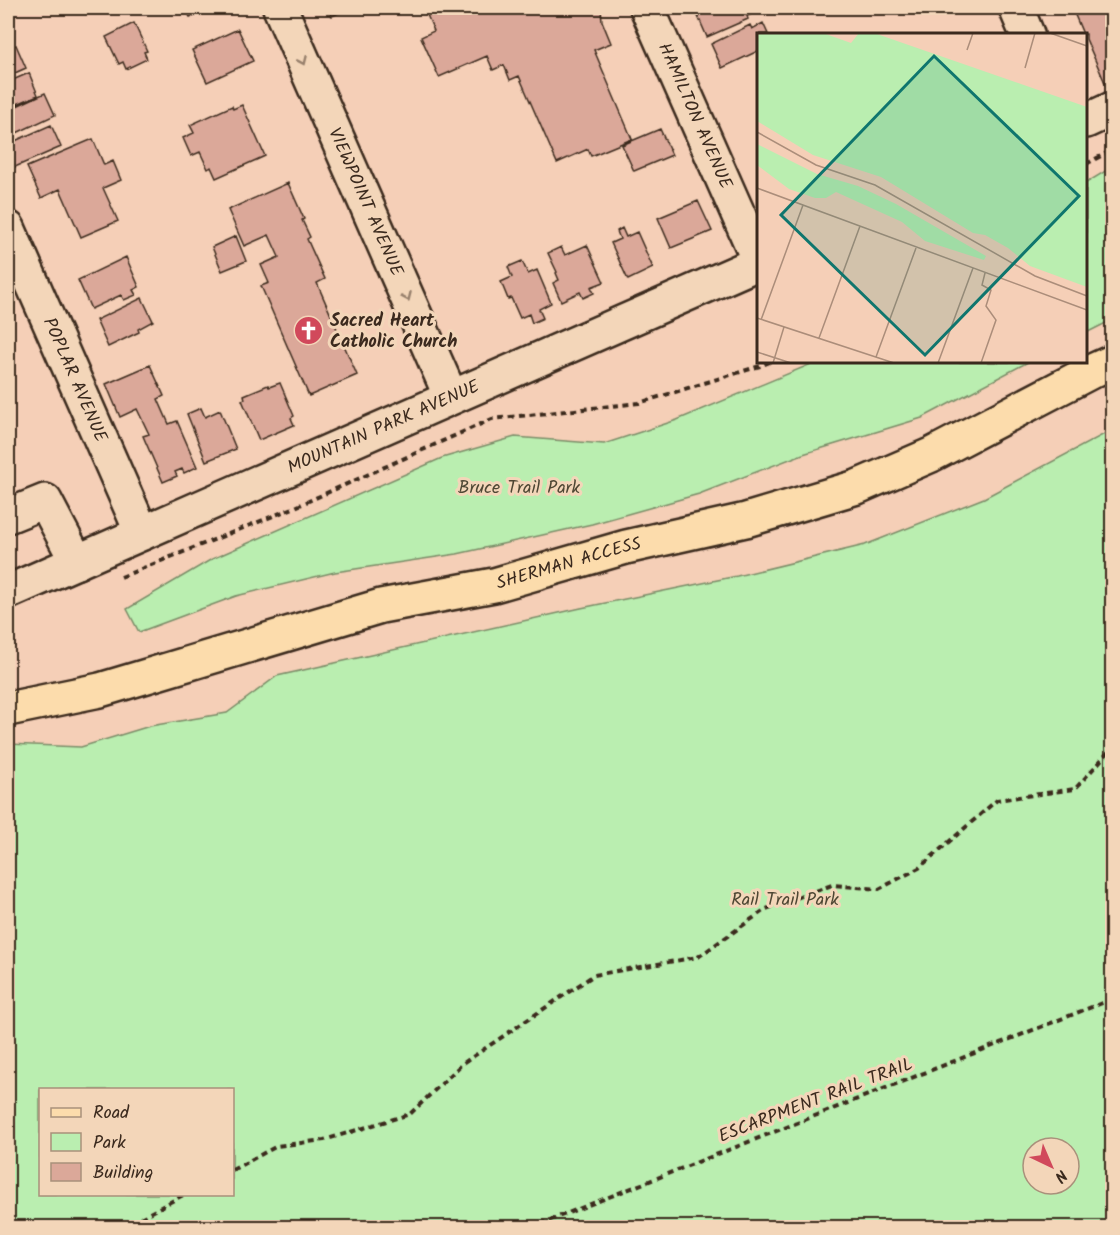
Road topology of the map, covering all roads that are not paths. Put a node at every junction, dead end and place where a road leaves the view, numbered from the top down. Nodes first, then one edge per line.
1 (279, 8) edge
2 (647, 8) edge
3 (1016, 8) edge
4 (1027, 33) edge
5 (1113, 109) edge
6 (1087, 121) edge
7 (8, 228) edge
8 (757, 256) edge
9 (757, 262) edge
10 (1113, 362) edge
11 (451, 397) junction
12 (8, 516) edge
13 (142, 533) junction
14 (77, 562) junction
15 (8, 592) edge
16 (8, 709) edge

1 -> 11 street, VIEWPOINT AVENUE
2 - 8 street, HAMILTON AVENUE
3 - 4 street
5 - 6 street
7 - 13 street, POPLAR AVENUE
9 - 11 street, MOUNTAIN PARK AVENUE
10 - 16 main road, SHERMAN ACCESS
11 - 13 street, MOUNTAIN PARK AVENUE
12 - 14 street
13 - 14 street, MOUNTAIN PARK AVENUE
14 - 15 street, MOUNTAIN PARK AVENUE

